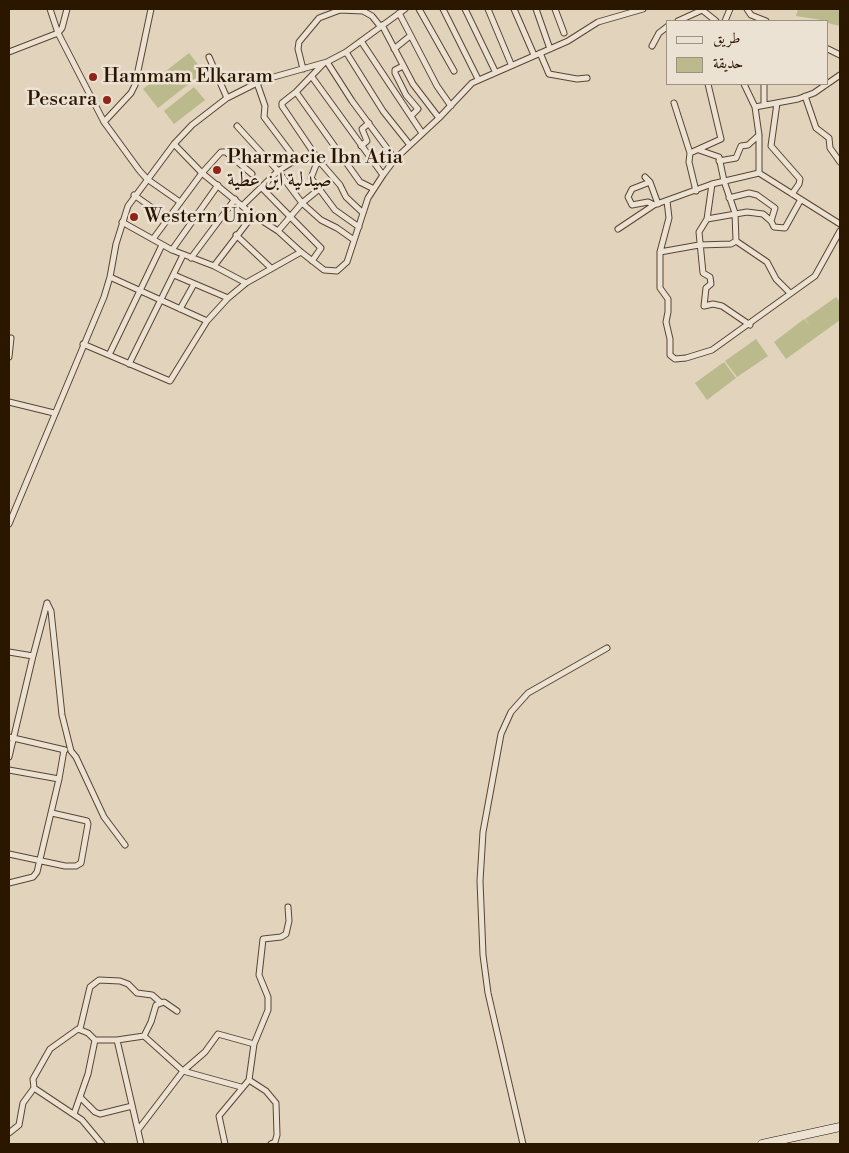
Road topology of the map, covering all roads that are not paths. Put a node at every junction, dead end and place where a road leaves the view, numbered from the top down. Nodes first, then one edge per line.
1 (50, 9) edge
2 (67, 9) edge
3 (151, 9) edge
4 (405, 9) edge
5 (419, 9) edge
6 (442, 9) edge
7 (465, 9) edge
8 (488, 9) edge
9 (514, 9) edge
10 (536, 9) edge
11 (555, 9) edge
12 (618, 9) edge
13 (643, 9) edge
14 (747, 9) edge
15 (636, 10) edge
16 (704, 10) edge
17 (399, 12) junction
18 (620, 17) junction
19 (751, 18) edge
20 (680, 20) edge
21 (715, 20) edge
22 (381, 25) junction
23 (666, 28) edge
24 (58, 33) junction
25 (564, 33) dead end
26 (410, 36) junction
27 (361, 41) junction
28 (652, 46) dead end
29 (394, 49) junction
30 (550, 49) junction
31 (9, 52) edge
32 (346, 52) junction
33 (537, 54) junction
34 (209, 57) dead end
35 (325, 63) junction
36 (511, 64) junction
37 (404, 66) junction
38 (303, 69) junction
39 (454, 71) dead end
40 (495, 71) junction
41 (840, 74) edge
42 (312, 77) junction
43 (587, 78) dead end
44 (478, 79) junction
45 (257, 83) junction
46 (829, 84) edge
47 (708, 85) edge
48 (744, 85) edge
49 (764, 85) edge
50 (827, 85) edge
51 (296, 92) junction
52 (805, 96) junction
53 (227, 98) junction
54 (674, 103) dead end
55 (776, 103) junction
56 (764, 104) junction
57 (451, 106) junction
58 (755, 107) junction
59 (411, 116) junction
60 (439, 118) junction
61 (104, 122) junction
62 (369, 123) junction
63 (237, 126) dead end
64 (422, 133) junction
65 (759, 135) junction
66 (174, 144) junction
67 (410, 145) junction
68 (361, 146) junction
69 (700, 150) junction
70 (690, 153) junction
71 (395, 159) junction
72 (719, 161) junction
73 (320, 162) junction
74 (840, 162) edge
75 (278, 171) junction
76 (202, 173) junction
77 (759, 173) junction
78 (252, 174) dead end
79 (383, 175) junction
80 (645, 177) dead end
81 (147, 179) junction
82 (724, 181) junction
83 (650, 182) junction
84 (712, 184) junction
85 (218, 186) junction
86 (262, 188) junction
87 (318, 190) junction
88 (374, 190) junction
89 (696, 190) junction
90 (792, 194) junction
91 (134, 195) junction
92 (729, 198) junction
93 (235, 199) junction
94 (667, 201) junction
95 (800, 201) junction
96 (180, 202) junction
97 (302, 203) junction
98 (656, 204) junction
99 (243, 205) junction
100 (363, 213) junction
101 (735, 213) junction
102 (253, 215) junction
103 (290, 218) junction
104 (168, 219) junction
105 (708, 219) junction
106 (771, 221) junction
107 (122, 222) junction
108 (840, 224) edge
109 (358, 228) junction
110 (618, 229) dead end
111 (278, 231) junction
112 (840, 231) edge
113 (236, 234) junction
114 (153, 239) junction
115 (354, 240) junction
116 (736, 241) junction
117 (162, 245) junction
118 (699, 245) junction
119 (172, 250) junction
120 (300, 252) junction
121 (660, 252) junction
122 (183, 255) junction
123 (191, 258) junction
124 (312, 261) junction
125 (214, 266) junction
126 (271, 268) junction
127 (174, 274) junction
128 (110, 277) junction
129 (246, 283) junction
130 (194, 284) junction
131 (141, 290) junction
132 (790, 293) junction
133 (228, 298) junction
134 (161, 300) junction
135 (180, 309) junction
136 (207, 321) junction
137 (750, 325) junction
138 (11, 338) dead end
139 (83, 344) junction
140 (109, 354) junction
141 (9, 357) edge
142 (129, 364) junction
143 (9, 402) edge
144 (54, 412) junction
145 (9, 524) edge
146 (607, 648) dead end
147 (9, 652) edge
148 (33, 656) junction
149 (11, 737) edge
150 (64, 750) junction
151 (70, 751) junction
152 (9, 757) edge
153 (9, 770) edge
154 (60, 779) junction
155 (52, 813) junction
156 (124, 845) dead end
157 (9, 854) edge
158 (39, 861) junction
159 (9, 883) edge
160 (288, 907) dead end
161 (160, 1002) junction
162 (177, 1011) dead end
163 (80, 1029) junction
164 (144, 1036) junction
165 (95, 1040) junction
166 (117, 1040) junction
167 (254, 1044) junction
168 (183, 1071) junction
169 (249, 1080) junction
170 (241, 1087) junction
171 (34, 1088) junction
172 (81, 1098) junction
173 (132, 1106) junction
174 (74, 1114) junction
175 (840, 1127) edge
176 (138, 1130) junction
177 (9, 1133) edge
178 (791, 1141) edge
179 (102, 1144) edge
180 (141, 1144) edge
181 (225, 1144) edge
182 (271, 1144) edge
183 (523, 1144) edge
184 (762, 1144) edge

1 - 24 street
2 - 24 street
3 - 61 street
4 - 17 street
5 - 39 street
6 - 44 street
7 - 40 street
8 - 36 street
9 - 33 street
10 - 30 street
11 - 25 street
12 - 18 street
13 - 15 street
14 - 19 street
15 - 18 street
16 - 20 street
16 - 21 street
17 - 22 street
17 - 26 street
18 - 30 street
22 - 27 street
22 - 29 street
22 - 38 street
23 - 28 street
24 - 31 street
24 - 61 street
26 - 29 street
26 - 57 street
27 - 32 street
27 - 59 street
29 - 37 street
30 - 33 street
32 - 35 street
32 - 67 street
33 - 36 street
33 - 43 street
34 - 53 street
35 - 38 street
35 - 42 street
35 - 62 street
36 - 40 street
37 - 59 street
37 - 60 street
38 - 45 street
40 - 44 street
41 - 46 street
42 - 51 street
42 - 68 street
44 - 57 street
45 - 53 street
45 - 75 street
47 - 69 street
48 - 58 street
49 - 56 street
50 - 52 street
51 - 73 street
51 - 88 street
52 - 55 street
52 - 74 street
53 - 66 street
54 - 70 street
55 - 56 street
55 - 90 street
56 - 58 street
57 - 60 street
58 - 65 street
59 - 64 street
60 - 64 street
61 - 81 street
62 - 68 street
62 - 71 street
63 - 75 street
64 - 67 street
65 - 72 street
65 - 77 street
66 - 76 street
66 - 81 street
67 - 71 street
68 - 79 street
69 - 70 street
69 - 72 street
70 - 89 street
71 - 79 street
72 - 82 street
73 - 87 street
73 - 100 street
75 - 86 street
75 - 97 street
76 - 78 street
76 - 85 street
76 - 96 street
77 - 82 street
77 - 90 street
79 - 88 street
80 - 83 street
81 - 91 street
81 - 96 street
82 - 84 street
82 - 92 street
83 - 98 street
83 - 98 street
84 - 89 street
84 - 105 street
85 - 93 street
85 - 119 street
86 - 99 street
86 - 103 street
87 - 97 street
87 - 109 street
88 - 100 street
89 - 94 street
90 - 95 street
91 - 104 street
91 - 107 street
92 - 101 street
92 - 106 street
93 - 99 street
93 - 123 street
94 - 98 street
94 - 121 street
95 - 106 street
95 - 108 street
96 - 104 street
97 - 103 street
97 - 115 street
98 - 110 street
99 - 102 street
100 - 109 street
101 - 105 street
101 - 106 street
101 - 116 street
102 - 111 street
102 - 113 street
103 - 111 street
103 - 124 street
104 - 114 street
105 - 118 street
107 - 114 street
107 - 128 street
109 - 115 street
111 - 120 street
112 - 132 street
113 - 125 street
113 - 126 street
114 - 117 street
115 - 124 street
116 - 118 street
116 - 132 street
117 - 119 street
117 - 131 street
118 - 121 street
118 - 137 street
119 - 122 street
120 - 124 street
120 - 126 street
121 - 137 street
122 - 123 street
122 - 127 street
123 - 125 street
125 - 129 street
126 - 129 street
127 - 130 street
127 - 134 street
128 - 131 street
128 - 139 street
129 - 133 street
130 - 133 street
130 - 135 street
131 - 134 street
131 - 140 street
132 - 137 street
133 - 136 street
134 - 135 street
134 - 142 street
135 - 136 street
136 - 142 street
138 - 141 street
139 - 140 street
139 - 144 street
140 - 142 street
143 - 144 street
144 - 145 street
146 - 183 street
147 - 148 street
148 - 149 street
148 - 151 street
149 - 150 street
149 - 152 street
150 - 151 street
150 - 154 street
151 - 156 street
153 - 154 street
154 - 155 street
155 - 158 street
155 - 158 street
157 - 158 street
158 - 159 street
160 - 167 street
161 - 162 street
161 - 163 street
161 - 164 street
163 - 165 street
163 - 171 street
164 - 166 street
164 - 168 street
165 - 166 street
165 - 172 street
166 - 173 street
167 - 168 street
167 - 169 street
168 - 170 street
168 - 176 street
169 - 170 street
169 - 182 street
170 - 181 street
171 - 174 street
171 - 177 street
172 - 173 street
172 - 174 street
173 - 176 street
174 - 179 street
175 - 178 main road
176 - 180 street
178 - 184 main road

